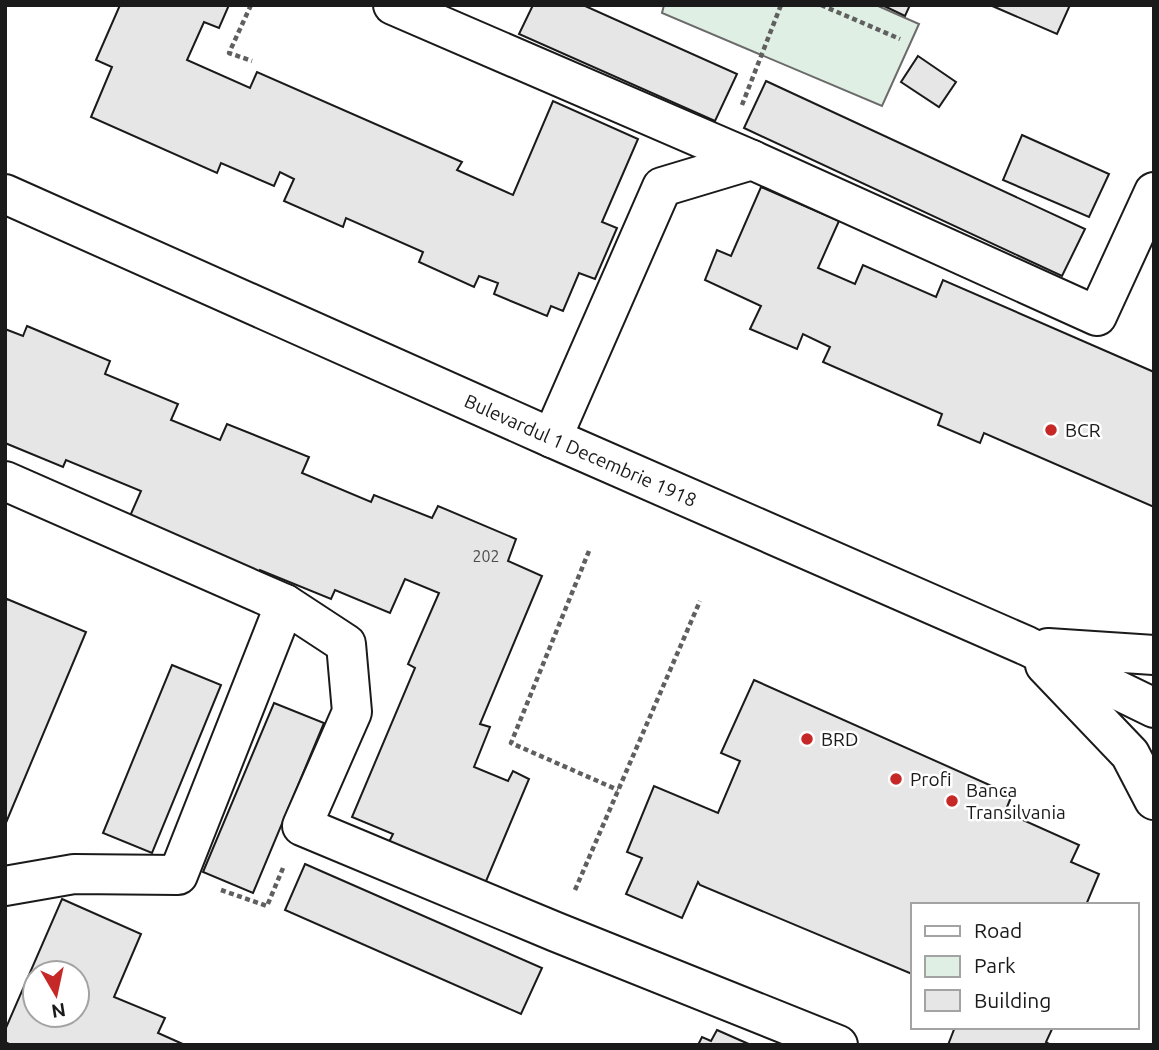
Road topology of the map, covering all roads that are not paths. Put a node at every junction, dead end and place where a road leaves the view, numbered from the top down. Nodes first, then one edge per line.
1 (393, 5) edge
2 (738, 154) junction
3 (1154, 192) edge
4 (5, 194) edge
5 (552, 438) junction
6 (5, 481) edge
7 (285, 604) junction
8 (1027, 646) junction
9 (1154, 655) edge
10 (1154, 708) edge
11 (1154, 800) edge
12 (5, 886) edge
13 (838, 1045) edge

1 - 2 main road
2 - 3 main road
2 - 5 main road
4 - 5 main road, Bulevardul 1 Decembrie 1918
5 - 8 main road, Bulevardul 1 Decembrie 1918
6 - 7 main road
7 - 12 main road
7 - 13 main road
8 - 9 main road
8 - 10 main road, Bulevardul 1 Decembrie 1918
8 - 11 main road

